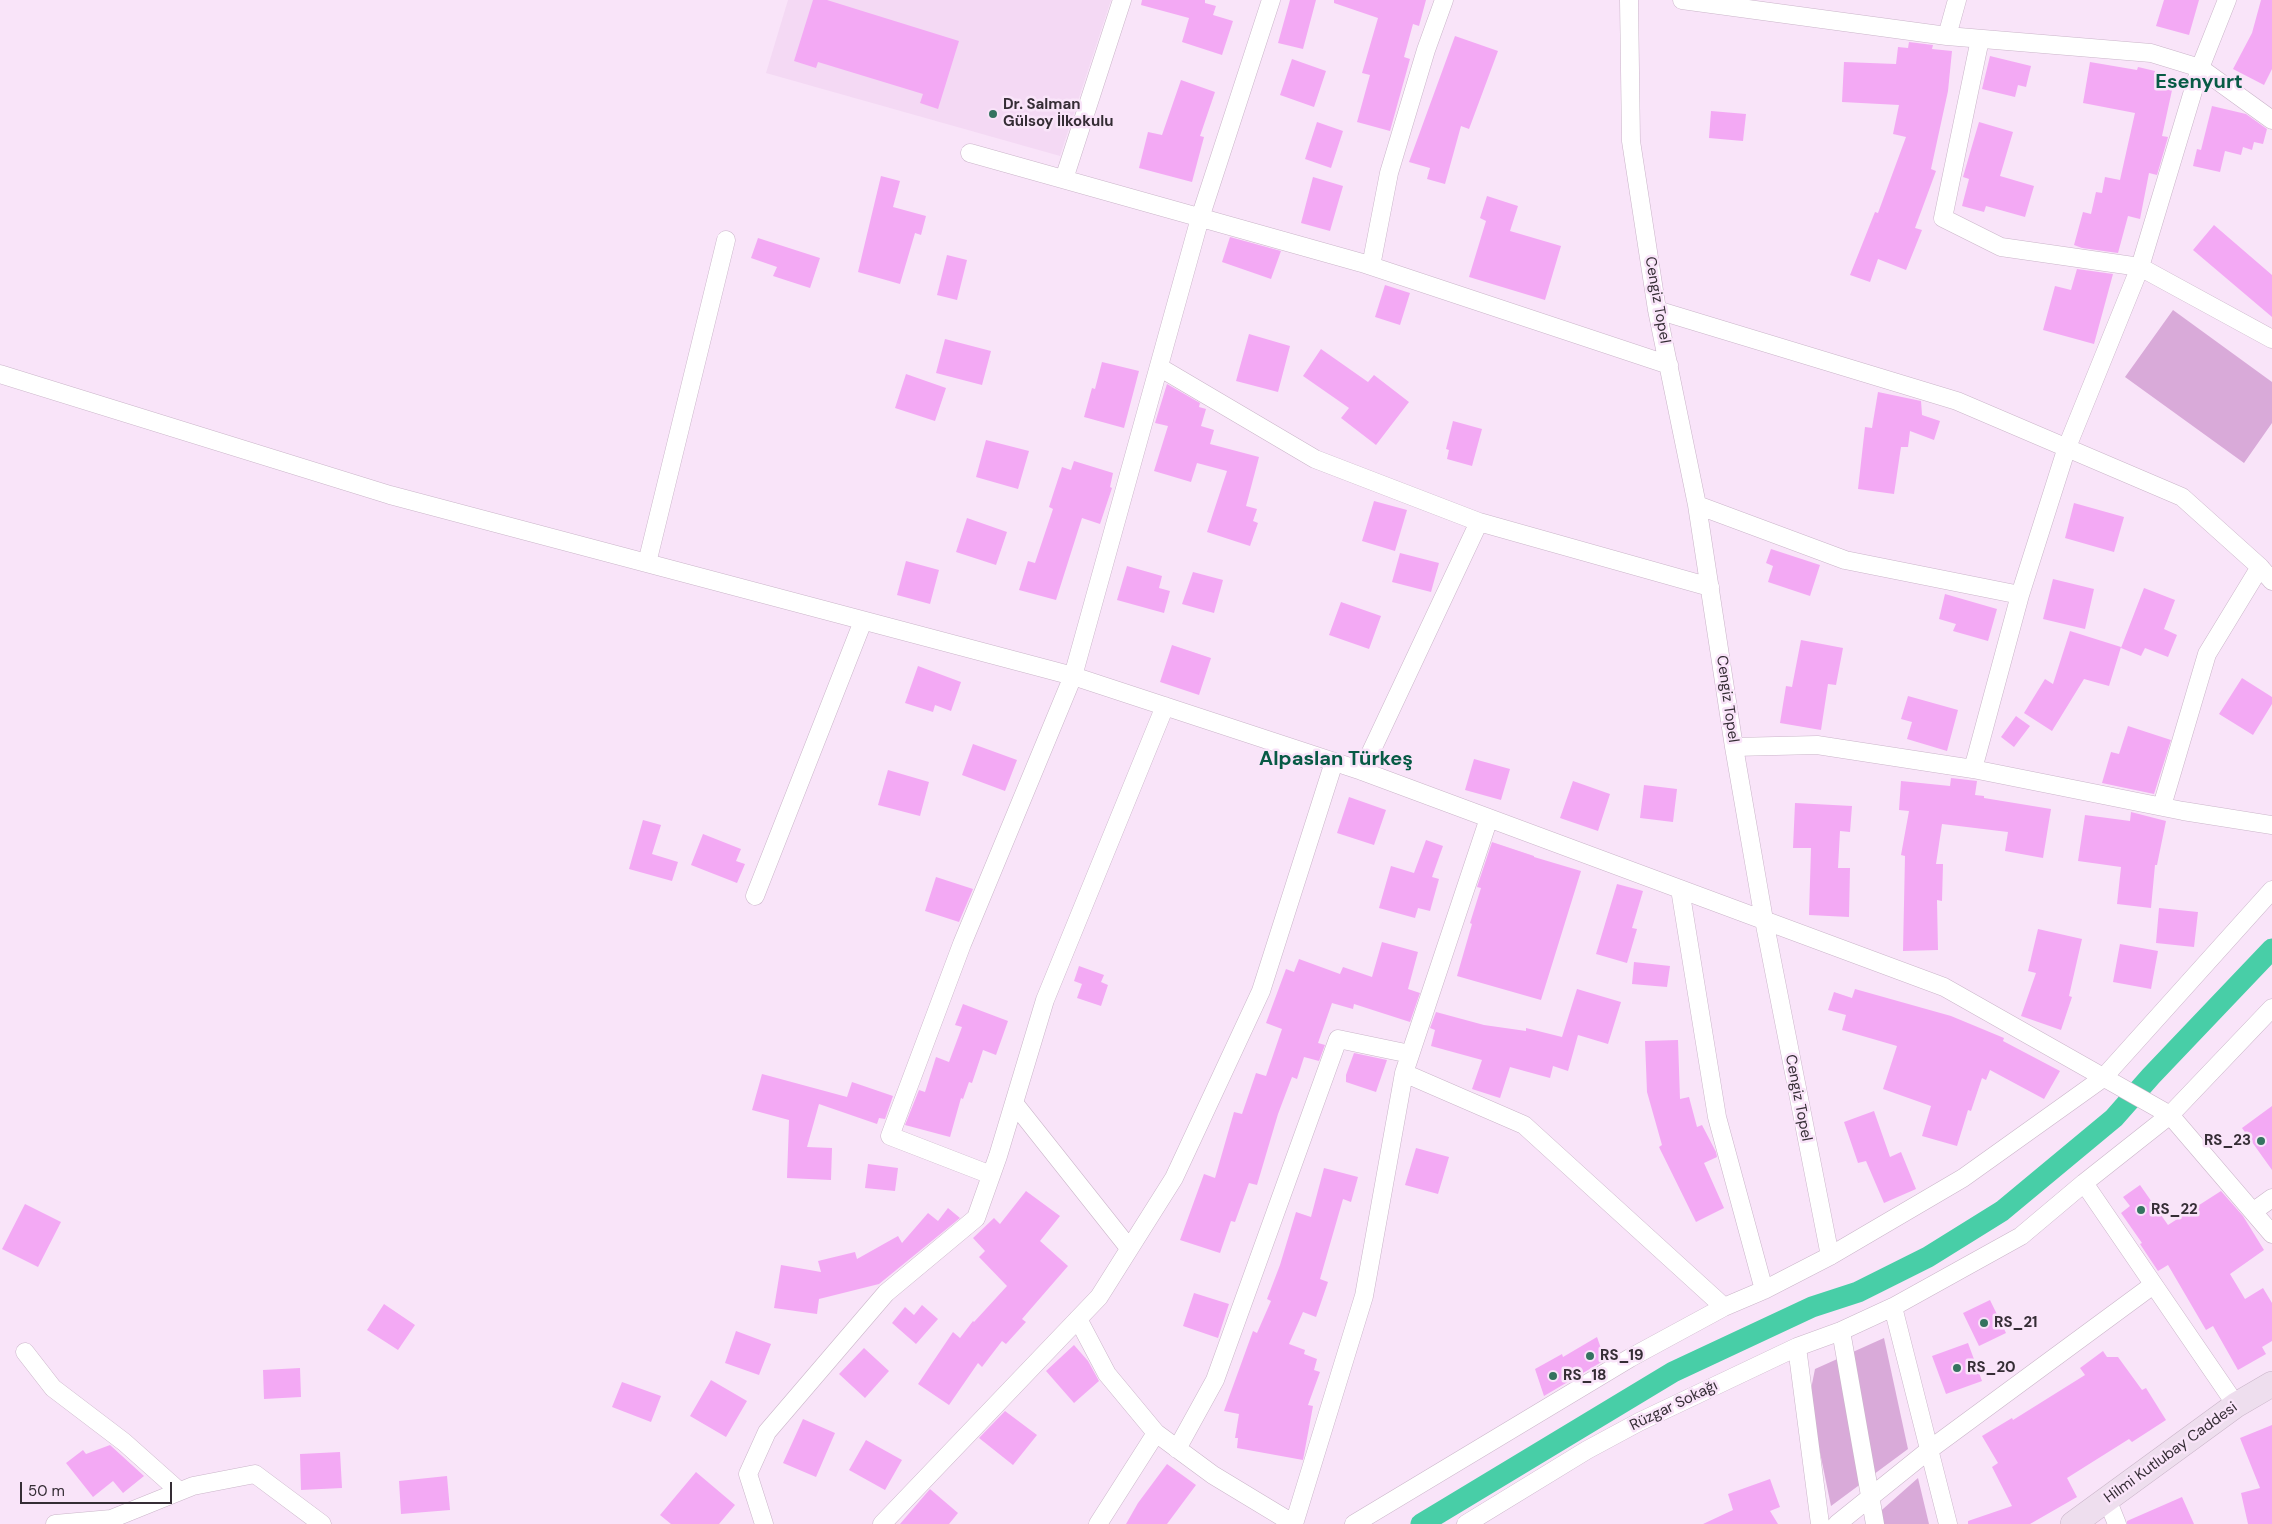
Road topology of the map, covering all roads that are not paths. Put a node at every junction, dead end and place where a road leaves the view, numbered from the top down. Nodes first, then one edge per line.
1 (1122, 0) edge
2 (1271, 0) edge
3 (1444, 0) edge
4 (1629, 0) edge
5 (1682, 0) edge
6 (1957, 0) edge
7 (2227, 0) edge
8 (1947, 36) junction
9 (1980, 39) junction
10 (2200, 68) junction
11 (2272, 120) edge
12 (970, 153) dead end
13 (1064, 179) junction
14 (1200, 218) junction
15 (726, 240) dead end
16 (1371, 266) junction
17 (2140, 267) junction
18 (1658, 310) junction
19 (2272, 339) edge
20 (1669, 365) junction
21 (1159, 367) junction
22 (0, 374) edge
23 (2067, 447) junction
24 (1697, 505) junction
25 (1479, 522) junction
26 (647, 563) junction
27 (2260, 567) junction
28 (2272, 581) edge
29 (1710, 587) junction
30 (2020, 594) junction
31 (863, 621) junction
32 (1073, 676) junction
33 (1165, 706) junction
34 (1734, 747) junction
35 (1334, 762) junction
36 (1973, 769) junction
37 (1362, 771) junction
38 (2162, 806) junction
39 (1490, 818) junction
40 (2272, 826) edge
41 (1680, 889) junction
42 (2272, 890) edge
43 (756, 896) dead end
44 (1764, 920) junction
45 (2272, 1008) edge
46 (1410, 1054) junction
47 (1404, 1073) junction
48 (2103, 1078) junction
49 (1014, 1103) junction
50 (2170, 1115) junction
51 (991, 1175) junction
52 (2084, 1183) junction
53 (2272, 1198) edge
54 (2254, 1211) junction
55 (2272, 1234) edge
56 (1129, 1248) junction
57 (1830, 1256) junction
58 (2154, 1285) junction
59 (1764, 1290) junction
60 (1724, 1307) junction
61 (1893, 1307) junction
62 (1078, 1319) junction
63 (1841, 1331) junction
64 (1797, 1347) junction
65 (25, 1352) dead end
66 (2272, 1384) edge
67 (2236, 1405) junction
68 (1156, 1433) junction
69 (1177, 1449) junction
70 (1929, 1450) junction
71 (179, 1491) junction
72 (1870, 1498) junction
73 (2107, 1499) junction
74 (64, 1524) edge
75 (322, 1524) edge
76 (764, 1524) edge
77 (882, 1524) edge
78 (1098, 1524) edge
79 (1294, 1524) edge
80 (1354, 1524) edge
81 (1466, 1524) edge
82 (1820, 1524) edge
83 (1837, 1524) edge
84 (1875, 1524) edge
85 (1948, 1524) edge
86 (2073, 1524) edge
87 (2117, 1524) edge

1 - 13 street
2 - 14 street
3 - 16 street
4 - 18 street, Cengiz Topel
5 - 8 street
6 - 8 street
7 - 10 street
8 - 9 street
9 - 10 street
9 - 17 street
10 - 11 street
10 - 17 street
12 - 13 street
13 - 14 street
14 - 16 street
14 - 21 street
15 - 26 street
16 - 20 street
17 - 19 street
17 - 23 street
18 - 20 street, Cengiz Topel
18 - 23 street
20 - 24 street, Cengiz Topel
21 - 25 street
21 - 32 street
22 - 26 street
23 - 27 street
23 - 30 street
24 - 29 street, Cengiz Topel
24 - 30 street
25 - 29 street
25 - 37 street
26 - 31 street
27 - 28 street
27 - 38 street
29 - 34 street, Cengiz Topel
30 - 36 street
31 - 32 street
31 - 43 street
32 - 33 street
32 - 51 street
33 - 35 street
33 - 49 street
34 - 36 street
34 - 44 street, Cengiz Topel
35 - 37 street
35 - 56 street
36 - 38 street
37 - 39 street
38 - 40 street
39 - 41 street
39 - 46 street
41 - 44 street
41 - 59 street
42 - 48 street
44 - 48 street
44 - 57 street, Cengiz Topel
45 - 50 street, Rüzgar Sokağı
46 - 47 street
46 - 69 street
47 - 60 street
47 - 79 street
48 - 50 street
48 - 57 street
49 - 51 street
49 - 56 street
50 - 52 street, Rüzgar Sokağı
50 - 54 street
51 - 76 street
52 - 58 street
52 - 61 street, Rüzgar Sokağı
53 - 54 street
54 - 55 street
56 - 62 street
57 - 59 street
58 - 67 street
58 - 70 street
59 - 60 street
60 - 80 street
61 - 63 street, Rüzgar Sokağı
61 - 70 street
62 - 68 street
62 - 77 street
63 - 64 street, Rüzgar Sokağı
63 - 72 street
64 - 81 street, Rüzgar Sokağı
64 - 82 street
65 - 71 street
66 - 67 street, Hilmi Kutlubay Caddesi
67 - 73 street, Hilmi Kutlubay Caddesi
68 - 69 street
68 - 78 street
69 - 79 street
70 - 72 street
70 - 85 street
71 - 74 street
71 - 75 street
72 - 83 street
72 - 84 street
73 - 86 street, Hilmi Kutlubay Caddesi
73 - 87 street

